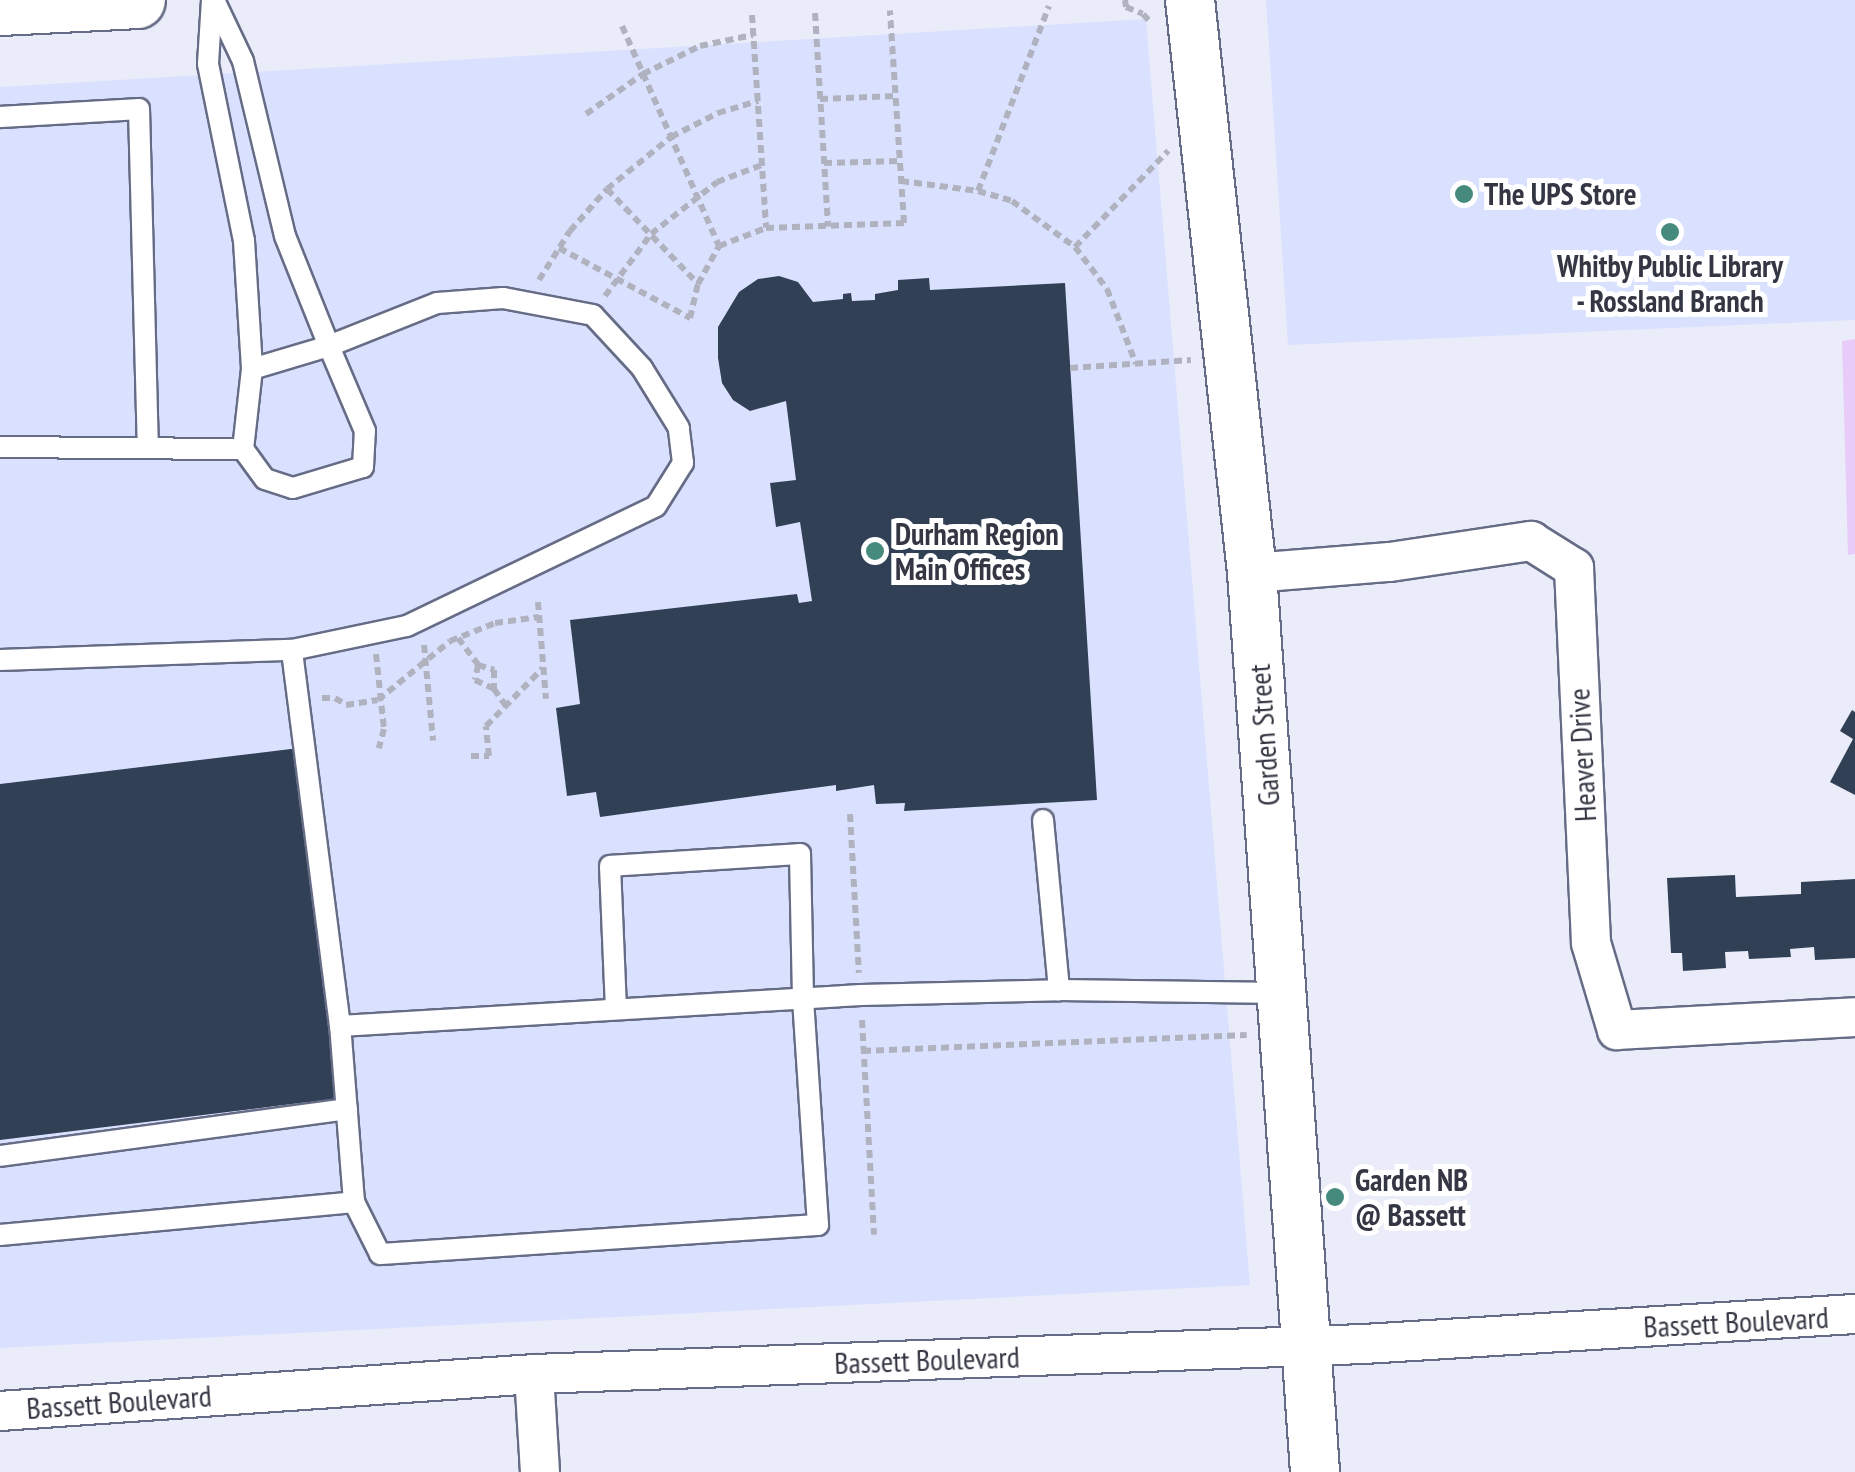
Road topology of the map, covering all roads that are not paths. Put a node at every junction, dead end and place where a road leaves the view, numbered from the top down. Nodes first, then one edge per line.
1 (137, 0) edge
2 (213, 0) edge
3 (1190, 0) edge
4 (0, 7) edge
5 (0, 117) edge
6 (328, 346) junction
7 (252, 369) junction
8 (0, 448) edge
9 (148, 448) junction
10 (243, 449) junction
11 (1252, 573) junction
12 (292, 650) junction
13 (0, 660) edge
14 (1043, 820) dead end
15 (1059, 990) junction
16 (802, 998) junction
17 (616, 1010) junction
18 (1284, 1013) junction
19 (1855, 1017) edge
20 (340, 1026) junction
21 (347, 1109) junction
22 (0, 1156) edge
23 (354, 1202) junction
24 (0, 1236) edge
25 (1855, 1314) edge
26 (1308, 1346) junction
27 (534, 1374) junction
28 (0, 1410) edge
29 (540, 1472) edge
30 (1315, 1472) edge

1 - 4 main road
2 - 6 lane
2 - 7 lane
3 - 11 street, Garden Street
5 - 9 lane
6 - 7 lane
6 - 10 lane
6 - 12 lane
7 - 10 lane
8 - 9 lane
9 - 10 lane
11 - 18 street, Garden Street
11 - 19 street, Heaver Drive
12 - 13 lane
12 - 20 lane
14 - 15 lane
15 - 16 lane
15 - 18 lane
16 - 17 lane
16 - 17 lane
16 - 23 lane
17 - 20 lane
18 - 26 street, Garden Street
20 - 21 lane
21 - 22 lane
21 - 23 lane
23 - 24 lane
25 - 26 street, Bassett Boulevard
26 - 27 street, Bassett Boulevard
26 - 30 street, Garden Street
27 - 28 street, Bassett Boulevard
27 - 29 street

